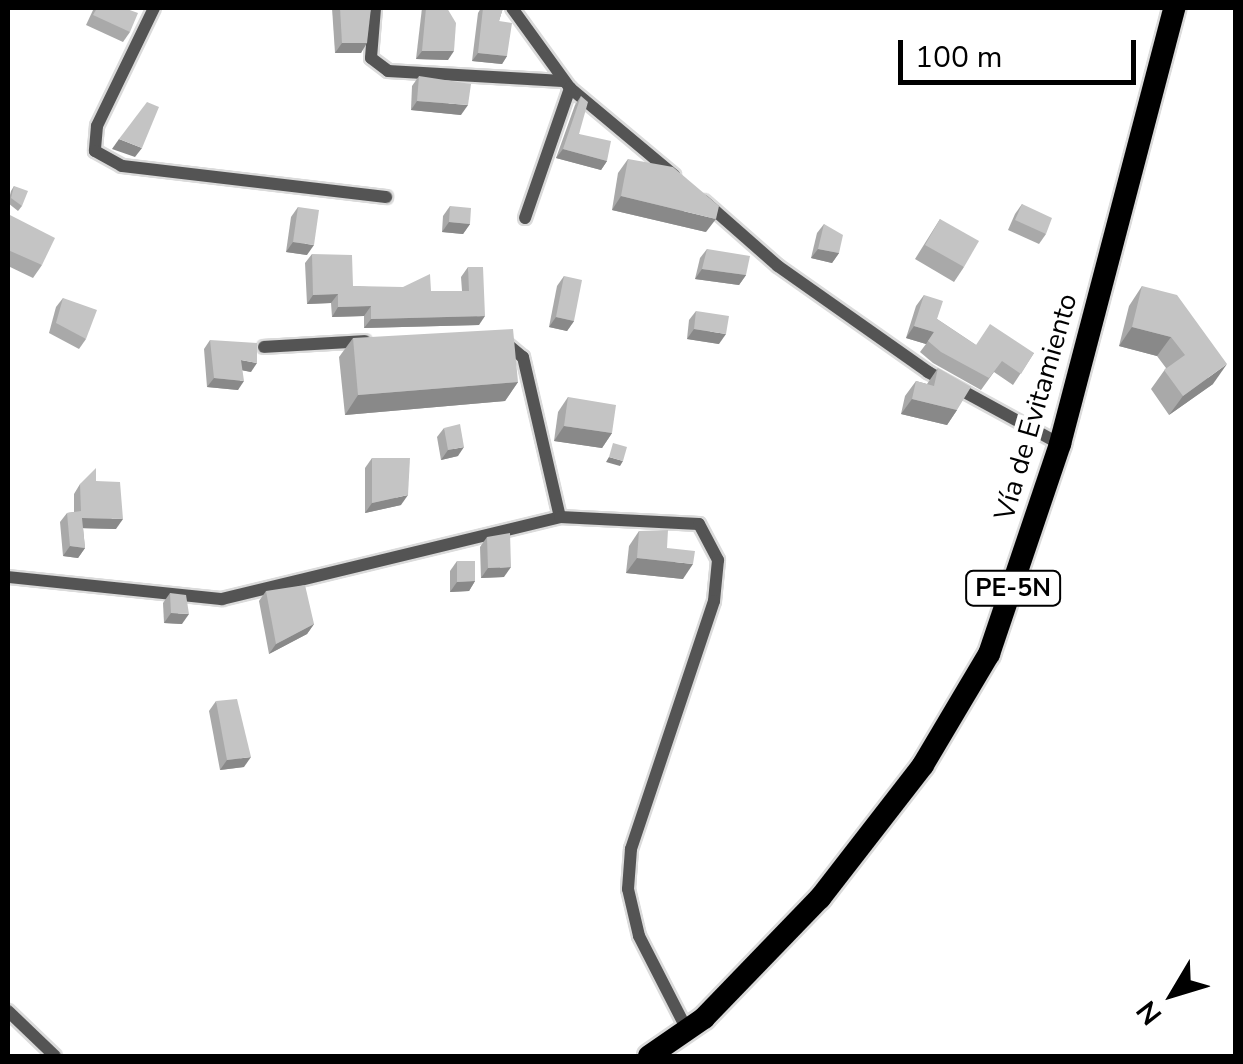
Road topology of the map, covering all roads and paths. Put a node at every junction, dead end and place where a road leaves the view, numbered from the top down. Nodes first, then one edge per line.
1 (154, 8) edge
2 (375, 8) edge
3 (512, 8) edge
4 (1174, 8) edge
5 (566, 84) junction
6 (386, 196) dead end
7 (525, 218) dead end
8 (486, 338) edge
9 (389, 340) edge
10 (264, 347) dead end
11 (1060, 444) junction
12 (560, 517) junction
13 (8, 577) edge
14 (8, 1012) edge
15 (687, 1030) junction
16 (54, 1056) edge
17 (649, 1056) edge

1 - 6 street
2 - 5 street
3 - 5 street
4 - 11 highway, Vía de Evitamiento / PE-5N
5 - 7 street
5 - 11 street
8 - 12 street
9 - 10 street
11 - 15 highway, Vía de Evitamiento / PE-5N
12 - 13 street
12 - 15 street
14 - 16 street
15 - 17 highway, Vía de Evitamiento / PE-5N

